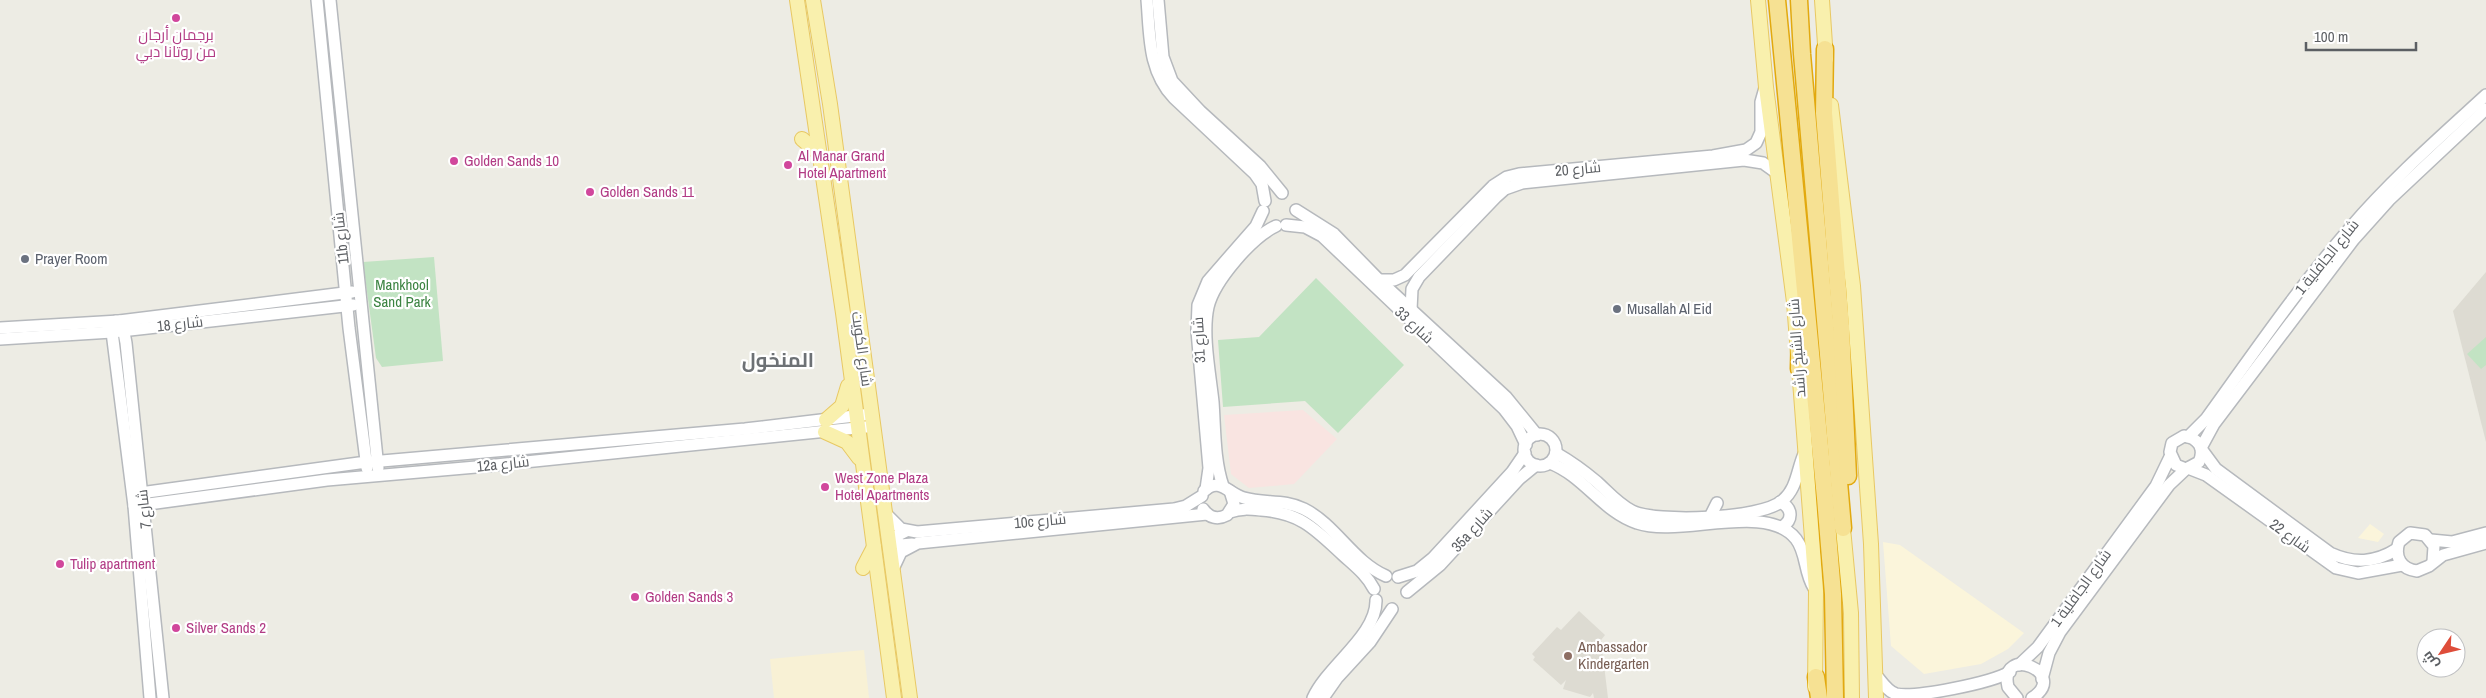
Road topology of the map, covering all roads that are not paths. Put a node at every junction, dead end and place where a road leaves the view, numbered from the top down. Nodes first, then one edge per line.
1 (317, 0) edge
2 (330, 0) edge
3 (797, 0) edge
4 (813, 0) edge
5 (1148, 0) edge
6 (1158, 0) edge
7 (1758, 0) edge
8 (1776, 0) edge
9 (1799, 0) edge
10 (1822, 0) edge
11 (1825, 49) junction
12 (1766, 87) junction
13 (2486, 95) edge
14 (2486, 109) edge
15 (802, 138) dead end
16 (820, 154) junction
17 (1777, 173) junction
18 (1282, 193) junction
19 (1264, 206) junction
20 (1296, 210) junction
21 (1281, 226) junction
22 (1802, 264) junction
23 (345, 275) junction
24 (1379, 280) junction
25 (359, 292) junction
26 (346, 293) junction
27 (326, 294) junction
28 (360, 304) junction
29 (348, 305) junction
30 (321, 307) junction
31 (1411, 310) junction
32 (117, 326) junction
33 (0, 328) edge
34 (349, 328) junction
35 (0, 339) edge
36 (1798, 369) junction
37 (851, 375) junction
38 (864, 423) junction
39 (825, 426) junction
40 (1537, 435) junction
41 (2188, 437) junction
42 (364, 441) junction
43 (376, 446) junction
44 (1525, 449) junction
45 (2201, 449) junction
46 (1804, 454) junction
47 (2170, 457) junction
48 (1553, 458) junction
49 (393, 460) junction
50 (372, 462) junction
51 (862, 463) junction
52 (346, 465) junction
53 (1536, 465) junction
54 (2187, 468) junction
55 (140, 474) junction
56 (373, 476) junction
57 (1227, 488) junction
58 (161, 490) junction
59 (1204, 493) junction
60 (138, 499) junction
61 (161, 502) junction
62 (1717, 502) dead end
63 (1780, 502) junction
64 (884, 512) junction
65 (1230, 512) junction
66 (1207, 514) junction
67 (1710, 516) junction
68 (145, 522) junction
69 (1782, 527) junction
70 (1835, 528) junction
71 (906, 531) junction
72 (2486, 533) edge
73 (2431, 540) junction
74 (2486, 543) edge
75 (912, 544) junction
76 (2397, 549) junction
77 (874, 553) junction
78 (2433, 561) junction
79 (2402, 565) junction
80 (863, 568) dead end
81 (893, 569) junction
82 (1392, 577) junction
83 (1816, 591) junction
84 (1407, 592) junction
85 (1375, 595) junction
86 (1392, 608) junction
87 (902, 633) junction
88 (2014, 668) junction
89 (1876, 675) junction
90 (1816, 677) junction
91 (2042, 681) junction
92 (150, 698) edge
93 (163, 698) edge
94 (894, 698) edge
95 (910, 698) edge
96 (1313, 698) edge
97 (1323, 698) edge
98 (1814, 698) edge
99 (1819, 698) edge
100 (1835, 698) edge
101 (1852, 698) edge
102 (1876, 698) edge
103 (2017, 698) edge
104 (2032, 698) edge
105 (2048, 698) edge

1 - 23 street, 11b شارع
2 - 25 street, 11b شارع
3 - 16 main road, شارع الكويت
4 - 38 main road, شارع الكويت
5 - 19 street
6 - 18 street
7 - 12 main road, شارع الشيخ راشد
8 - 22 highway, شارع الشيخ راشد
9 - 70 highway, شارع الشيخ راشد
10 - 11 main road
11 - 70 highway
11 - 89 main road
12 - 17 main road, شارع الشيخ راشد
12 - 24 street, شارع 20
13 - 41 street, شارع الجافلية 1
14 - 45 street, شارع الجافلية 1
15 - 16 main road
16 - 37 main road, شارع الكويت
17 - 31 street, شارع 20
17 - 36 main road, شارع الشيخ راشد
18 - 19 street
18 - 20 street
19 - 21 street
19 - 59 street, شارع 31
20 - 21 street
20 - 24 street, شارع 33
21 - 44 street, شارع 33
21 - 57 street, شارع 31
22 - 36 highway
22 - 70 highway, شارع الشيخ راشد
23 - 26 street, 11b شارع
23 - 27 street
24 - 31 street, شارع 33
25 - 26 street, شارع 18
25 - 28 street, 11b شارع
26 - 27 street, شارع 18
26 - 29 street, 11b شارع
27 - 32 street, شارع 18
28 - 29 street, شارع 18
28 - 43 street, 11b شارع
29 - 30 street, شارع 18
29 - 34 street, 11b شارع
30 - 32 street, شارع 18
30 - 34 street
31 - 40 street, شارع 33
32 - 33 street, شارع 18
32 - 35 street, شارع 18
32 - 55 street, شارع 7
32 - 60 street, شارع 7
34 - 42 street, 11b شارع
36 - 46 main road, شارع الشيخ راشد
37 - 38 main road, شارع الكويت
37 - 39 main road
38 - 39 street, 12a شارع
38 - 51 main road, شارع الكويت
38 - 64 main road
39 - 49 street, 12a شارع
39 - 51 main road
39 - 56 street, 12a شارع
40 - 44 street
40 - 48 street
41 - 45 street
41 - 47 street
42 - 50 street, 11b شارع
42 - 52 street
43 - 49 street
43 - 50 street, 11b شارع
44 - 53 street
44 - 82 street, 35a شارع
45 - 54 street
45 - 76 street, شارع 22
46 - 63 street
46 - 83 main road, شارع الشيخ راشد
47 - 54 street
47 - 88 street, شارع الجافلية 1
48 - 53 street
48 - 67 street
48 - 69 street
49 - 50 street, 12a شارع
50 - 52 street, 12a شارع
50 - 56 street, 11b شارع
51 - 77 main road, شارع الكويت
52 - 58 street, 12a شارع
53 - 84 street, 35a شارع
54 - 79 street, شارع 22
54 - 91 street, شارع الجافلية 1
55 - 58 street
55 - 60 street, شارع 7
56 - 61 street, 12a شارع
57 - 59 street
57 - 65 street
57 - 82 street
58 - 60 street, 12a شارع
59 - 66 street
59 - 71 street, 10c شارع
60 - 61 street, 12a شارع
60 - 68 street, شارع 7
60 - 92 street, شارع 7
61 - 68 street
62 - 67 street
63 - 67 street
63 - 69 street
64 - 71 street
64 - 81 main road
65 - 66 street
65 - 85 street
66 - 75 street, 10c شارع
68 - 93 street, شارع 7
69 - 83 street
70 - 100 highway
70 - 101 main road
71 - 75 street
72 - 73 street
73 - 76 street
73 - 78 street
74 - 78 street
75 - 81 street
76 - 79 street
77 - 80 main road
77 - 87 main road
77 - 94 main road, شارع الكويت
78 - 79 street
81 - 87 main road
82 - 84 street
82 - 85 street
83 - 90 main road, شارع الشيخ راشد
84 - 86 street
85 - 86 street
85 - 96 street
86 - 97 street
87 - 95 main road
88 - 89 street, شارع الجافلية 1
88 - 91 street
88 - 103 street
89 - 102 main road
90 - 98 main road, شارع الشيخ راشد
90 - 99 highway
91 - 104 street
91 - 105 street

